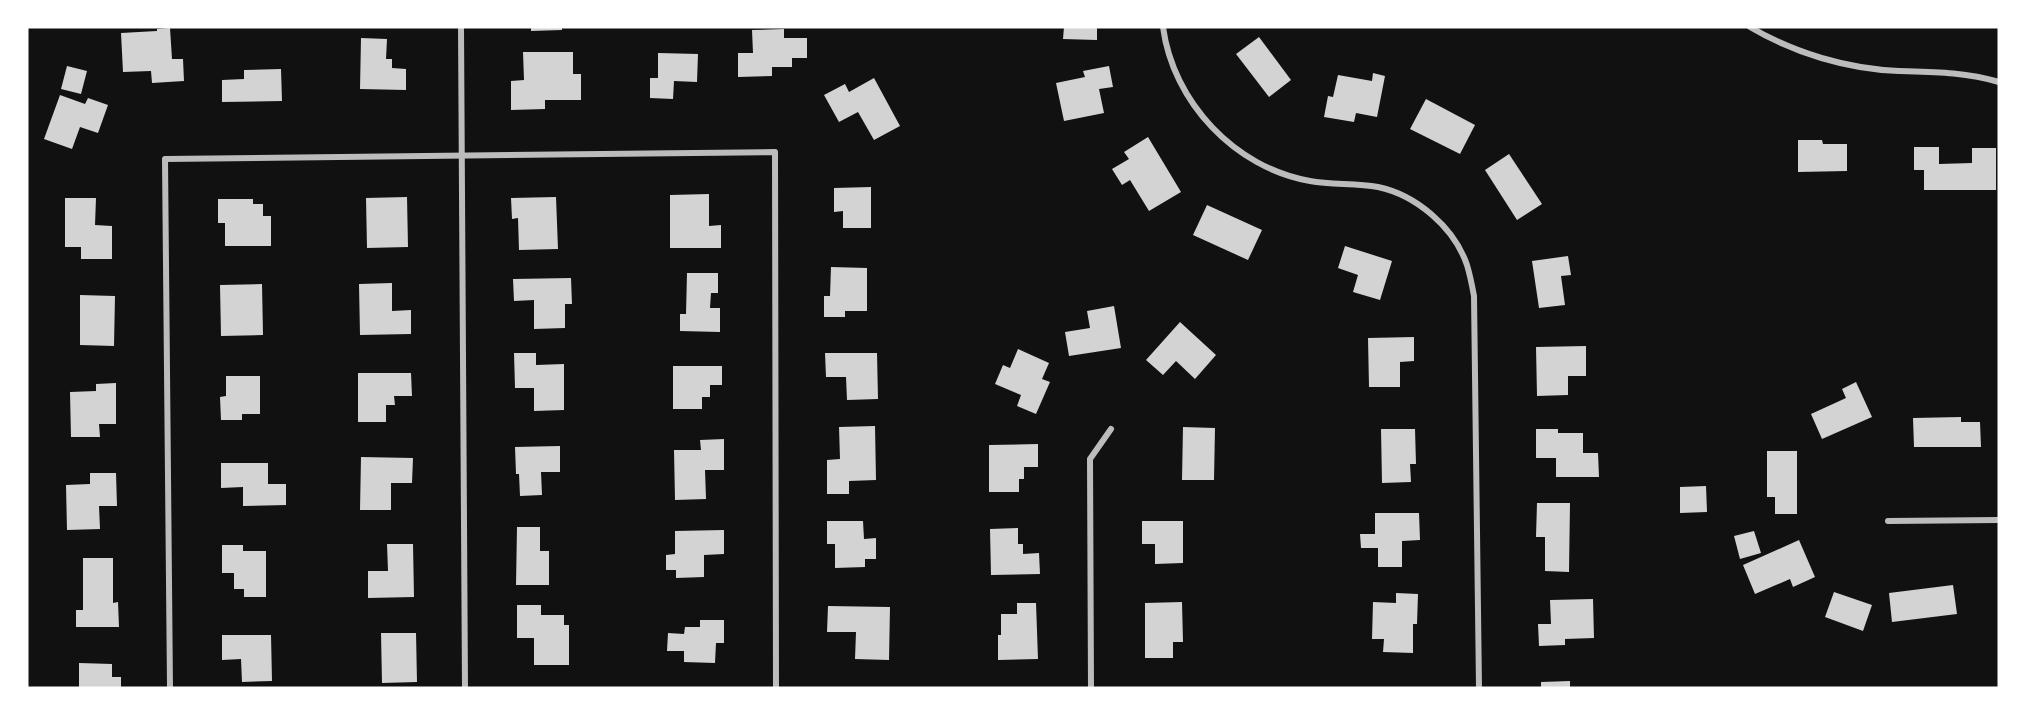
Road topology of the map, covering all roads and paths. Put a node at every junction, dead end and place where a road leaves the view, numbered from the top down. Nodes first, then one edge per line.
1 (460, 27) edge
2 (1163, 27) edge
3 (1750, 27) edge
4 (1999, 82) edge
5 (460, 156) junction
6 (1110, 429) dead end
7 (1999, 520) edge
8 (1888, 521) dead end
9 (170, 688) edge
10 (465, 688) edge
11 (776, 688) edge
12 (1091, 688) edge
13 (1479, 688) edge

1 - 5 street
2 - 13 street
3 - 4 street
5 - 9 street
5 - 10 street
5 - 11 street
6 - 12 street
7 - 8 street

